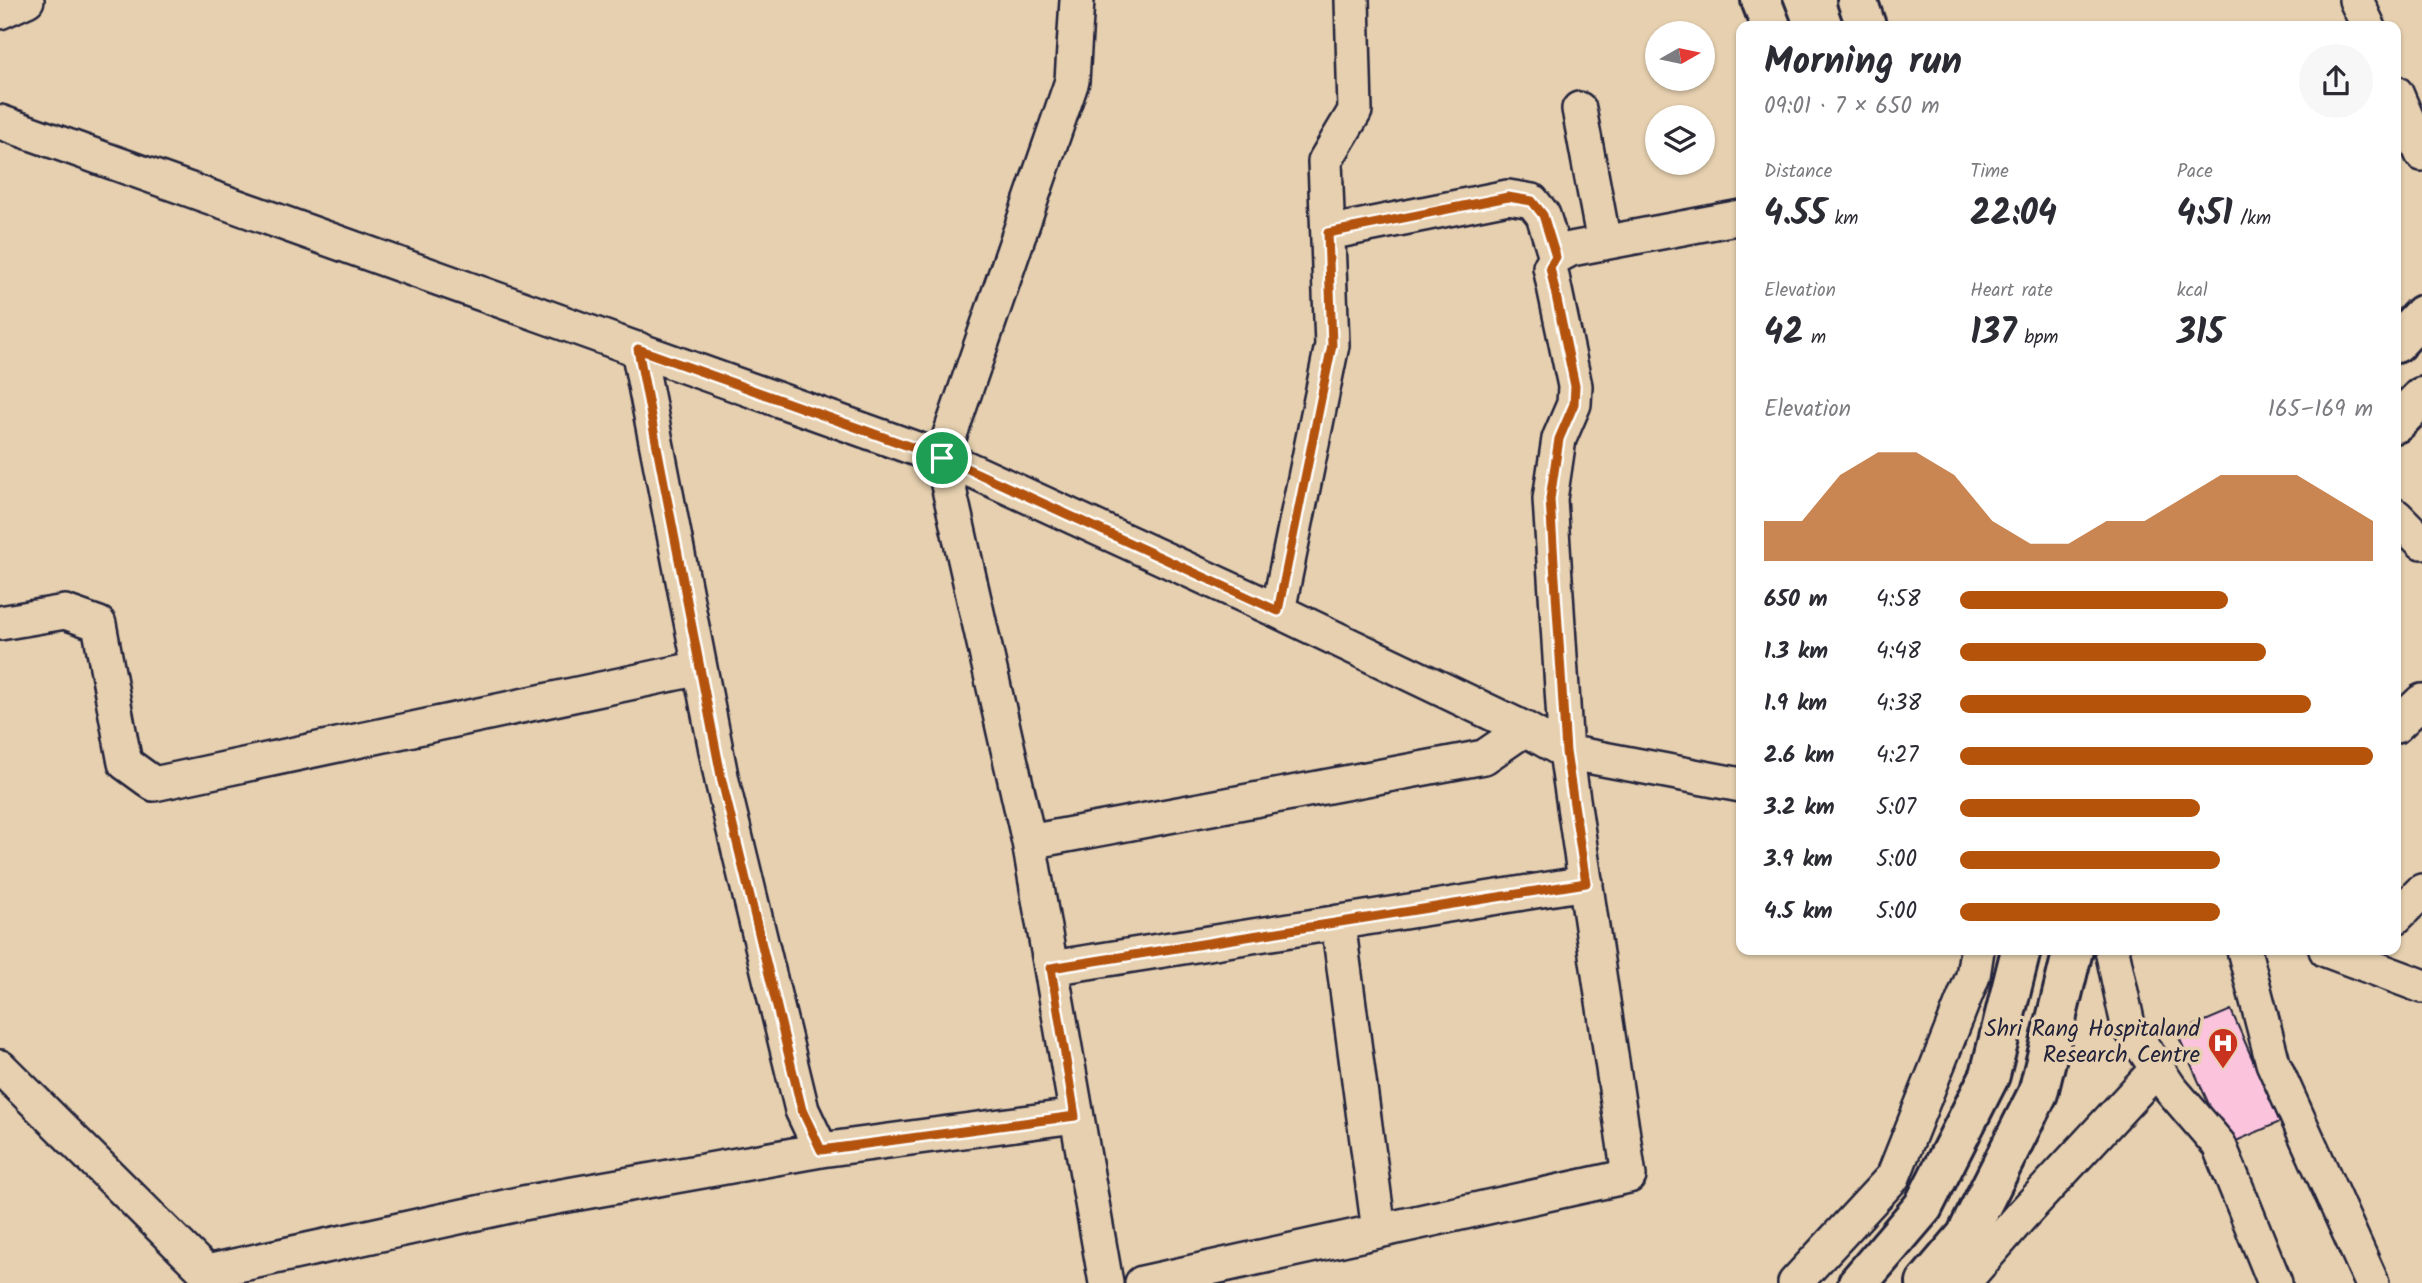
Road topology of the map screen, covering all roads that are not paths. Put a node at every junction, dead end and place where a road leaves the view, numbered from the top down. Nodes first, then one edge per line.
1 (27, 0) edge
2 (1077, 0) edge
3 (1352, 0) edge
4 (1761, 0) edge
5 (1857, 0) edge
6 (2356, 0) edge
7 (0, 12) edge
8 (1769, 21) edge
9 (1865, 21) edge
10 (2366, 21) edge
11 (2401, 105) edge
12 (1578, 109) dead end
13 (0, 122) edge
14 (2422, 154) edge
15 (1736, 218) edge
16 (1328, 233) junction
17 (1604, 243) junction
18 (1556, 257) junction
19 (2422, 314) edge
20 (2401, 337) edge
21 (638, 349) junction
22 (2422, 397) edge
23 (2401, 418) edge
24 (942, 458) junction
25 (2401, 521) edge
26 (2422, 542) edge
27 (1278, 611) junction
28 (0, 623) edge
29 (700, 668) junction
30 (2422, 701) edge
31 (2401, 721) edge
32 (1525, 729) junction
33 (1566, 752) junction
34 (1736, 784) edge
35 (1029, 842) junction
36 (1586, 883) junction
37 (2422, 891) edge
38 (2401, 912) edge
39 (1338, 922) junction
40 (1976, 955) edge
41 (2020, 955) edge
42 (2072, 955) edge
43 (2113, 955) edge
44 (2245, 955) edge
45 (2350, 955) edge
46 (1051, 968) junction
47 (2421, 989) edge
48 (0, 1067) edge
49 (2157, 1069) junction
50 (1075, 1116) junction
51 (821, 1150) junction
52 (1379, 1231) junction
53 (211, 1278) edge
54 (1106, 1283) edge
55 (1142, 1283) edge
56 (1795, 1283) edge
57 (1858, 1283) edge
58 (1926, 1283) edge
59 (1963, 1283) edge
60 (2275, 1283) edge
61 (2372, 1283) edge

1 - 7 street
2 - 24 street
3 - 16 street
4 - 8 main road
5 - 9 main road
6 - 10 street
11 - 14 street
12 - 17 street
13 - 21 street
15 - 17 street
16 - 18 street
16 - 27 street
17 - 18 street
18 - 33 street
19 - 20 main road
21 - 24 street
21 - 29 street
22 - 23 main road
24 - 27 street
24 - 35 street
25 - 26 street
27 - 32 street
28 - 29 street
29 - 51 street
30 - 31 street
32 - 33 street
32 - 35 street
33 - 34 street
33 - 36 street
35 - 46 street
36 - 39 street
36 - 52 street
37 - 38 street
39 - 46 street
39 - 52 street
40 - 56 street
41 - 57 main road
42 - 58 main road
43 - 49 street
44 - 61 street
45 - 47 street
46 - 50 street
48 - 53 street
49 - 59 street
49 - 60 street
50 - 51 street
50 - 54 street
51 - 53 street
52 - 55 street

